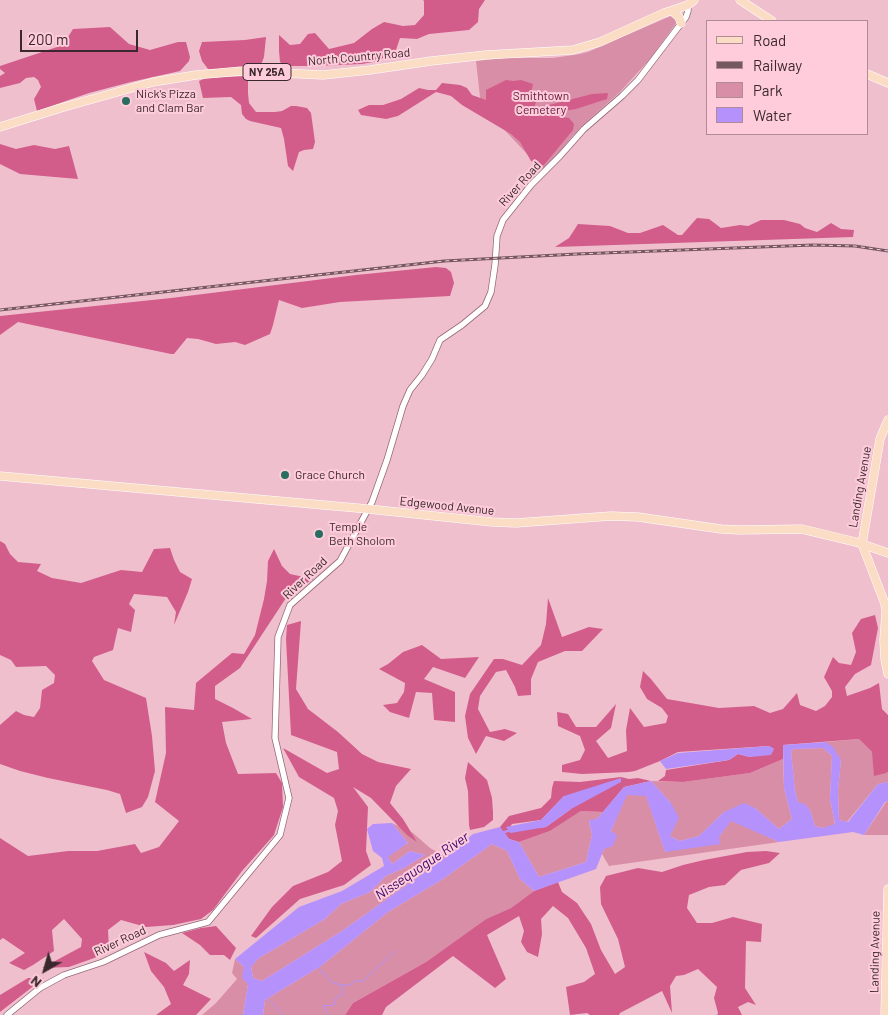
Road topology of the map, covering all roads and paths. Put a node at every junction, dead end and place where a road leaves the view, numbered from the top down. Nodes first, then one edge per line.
1 (740, 0) edge
2 (691, 2) edge
3 (672, 11) junction
4 (770, 20) edge
5 (681, 23) junction
6 (868, 74) edge
7 (888, 83) edge
8 (0, 127) edge
9 (888, 420) edge
10 (0, 476) edge
11 (368, 509) junction
12 (862, 544) junction
13 (888, 553) edge
14 (888, 674) edge
15 (888, 889) edge
16 (7, 1015) edge
17 (885, 1015) edge

1 - 4 main road
2 - 3 main road, North Country Road / NY 25A
2 - 5 street, River Road
3 - 5 main road
3 - 8 main road, North Country Road / NY 25A
5 - 11 street, River Road
6 - 7 main road
9 - 12 main road, Landing Avenue
10 - 11 main road, Edgewood Avenue
11 - 12 main road, Edgewood Avenue
11 - 16 street, River Road
12 - 13 main road, Edgewood Avenue
12 - 14 main road, Landing Avenue
15 - 17 main road, Landing Avenue

